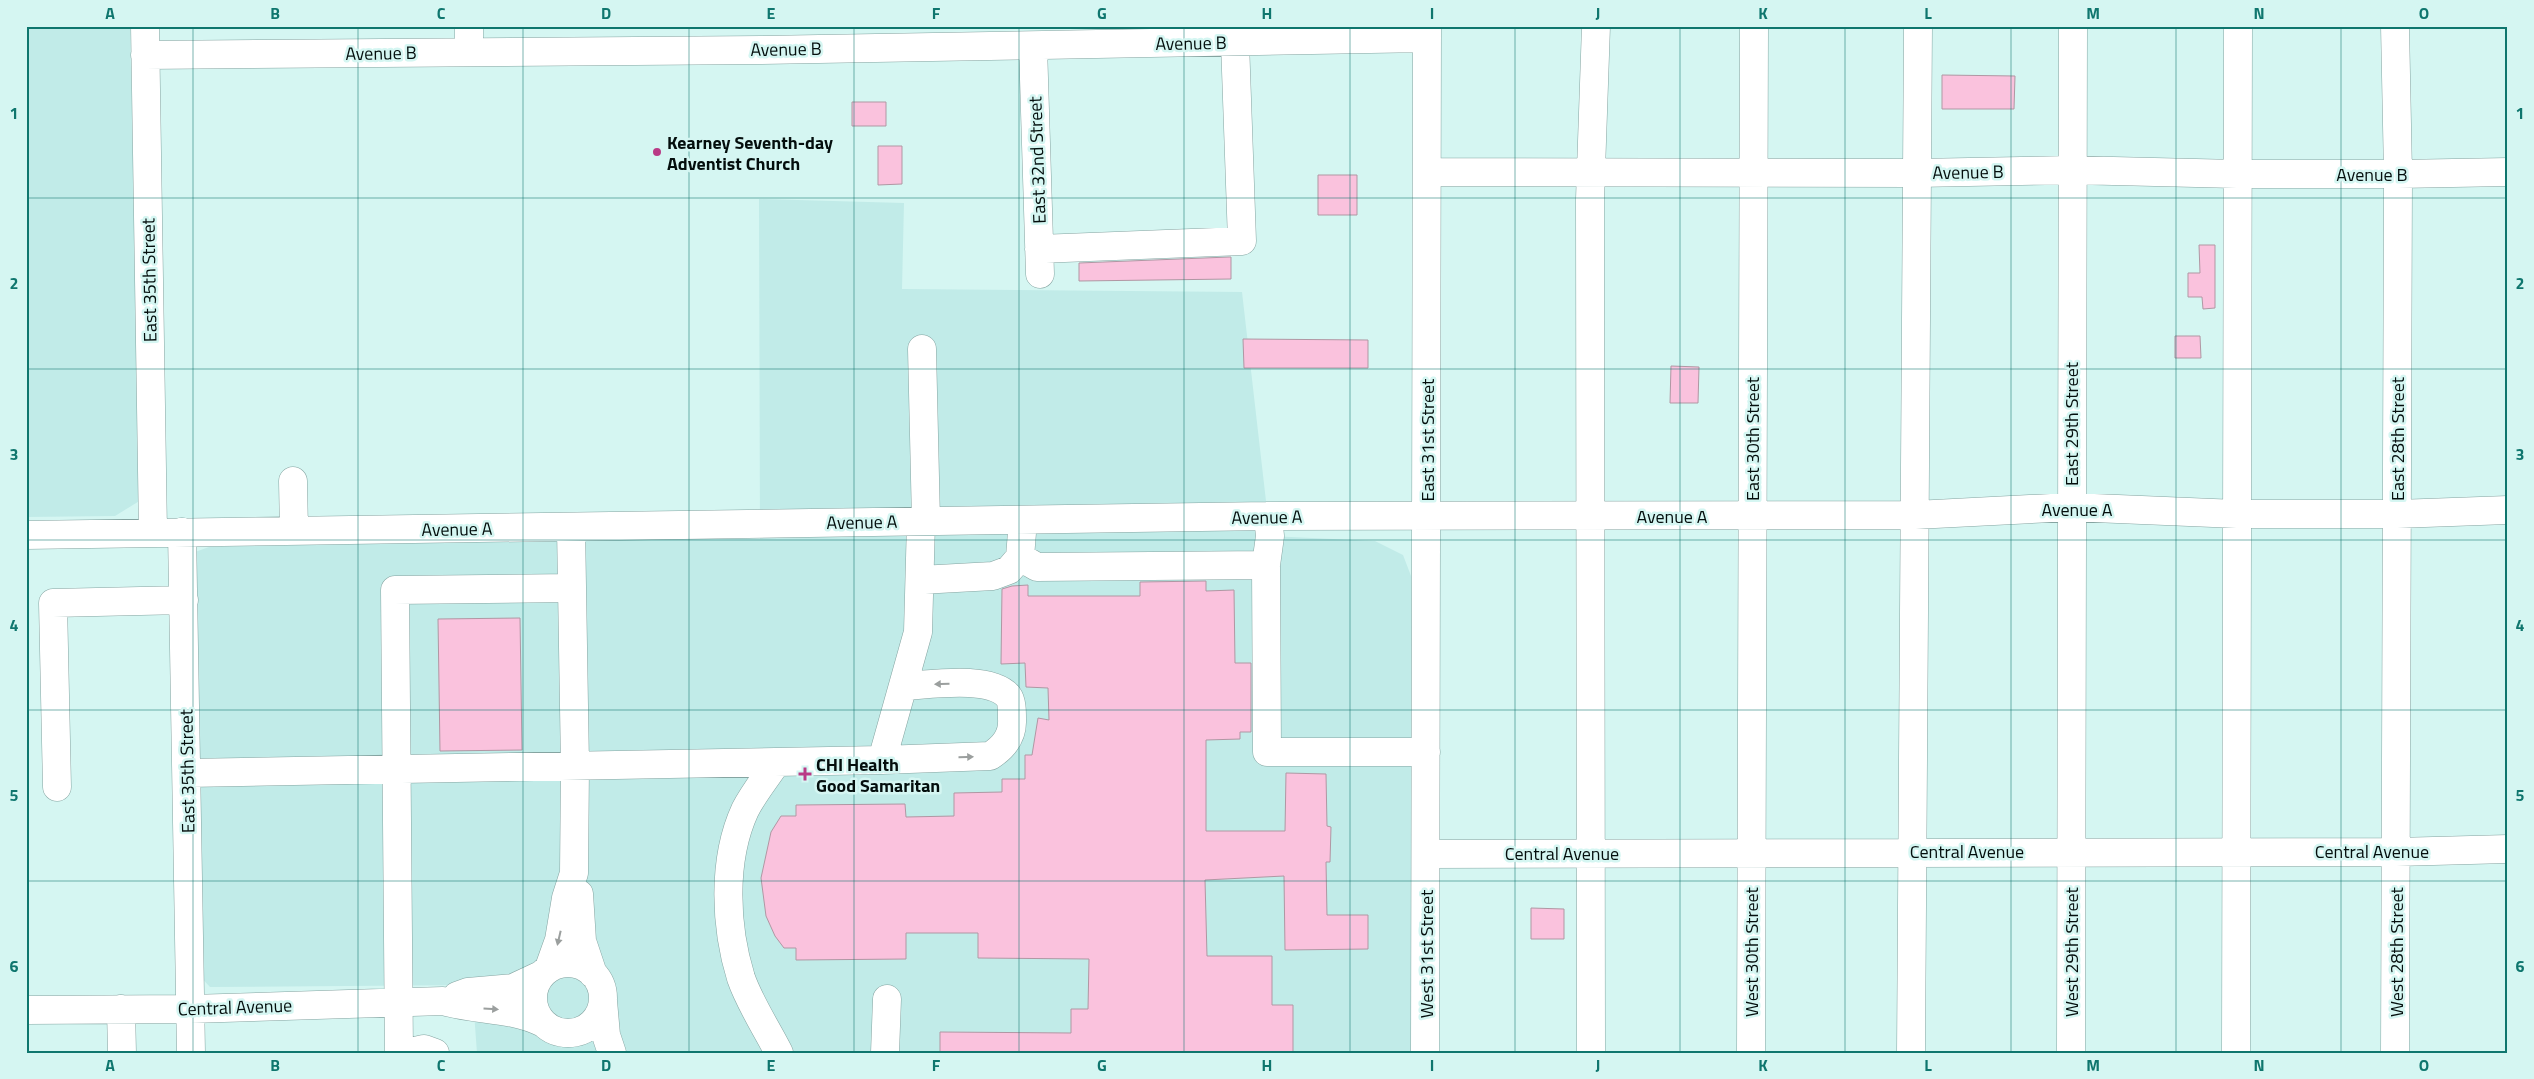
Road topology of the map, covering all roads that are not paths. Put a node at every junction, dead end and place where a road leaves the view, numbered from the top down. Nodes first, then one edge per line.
1 (145, 26) edge
2 (1596, 26) edge
3 (1754, 26) edge
4 (1918, 26) edge
5 (2073, 26) edge
6 (2238, 26) edge
7 (2395, 26) edge
8 (1427, 32) edge
9 (762, 38) edge
10 (469, 39) edge
11 (1045, 39) edge
12 (1235, 42) junction
13 (145, 55) junction
14 (2072, 170) junction
15 (1427, 172) junction
16 (2508, 172) edge
17 (1591, 173) junction
18 (1753, 173) junction
19 (1917, 173) junction
20 (2238, 174) junction
21 (2398, 174) junction
22 (922, 349) dead end
23 (293, 481) dead end
24 (2070, 508) junction
25 (2508, 510) edge
26 (2237, 514) junction
27 (2397, 514) junction
28 (1915, 515) junction
29 (1268, 516) junction
30 (1426, 516) junction
31 (1590, 516) junction
32 (1752, 516) junction
33 (1023, 520) junction
34 (924, 522) junction
35 (571, 527) junction
36 (294, 531) junction
37 (182, 532) junction
38 (153, 533) junction
39 (26, 535) edge
40 (1020, 556) junction
41 (1266, 565) junction
42 (920, 580) junction
43 (572, 588) junction
44 (184, 600) junction
45 (903, 686) junction
46 (1426, 752) junction
47 (882, 760) junction
48 (776, 762) junction
49 (575, 766) junction
50 (395, 769) junction
51 (187, 773) junction
52 (57, 788) dead end
53 (2508, 849) edge
54 (1913, 851) junction
55 (2071, 851) junction
56 (2236, 851) junction
57 (1751, 852) junction
58 (2396, 852) junction
59 (1592, 853) junction
60 (1426, 854) junction
61 (574, 873) junction
62 (545, 972) junction
63 (593, 974) junction
64 (887, 999) dead end
65 (444, 1001) junction
66 (603, 1001) junction
67 (399, 1002) junction
68 (121, 1009) junction
69 (191, 1009) junction
70 (26, 1010) edge
71 (552, 1028) junction
72 (122, 1053) edge
73 (191, 1053) edge
74 (400, 1053) edge
75 (406, 1053) edge
76 (434, 1053) edge
77 (586, 1053) edge
78 (612, 1053) edge
79 (779, 1053) edge
80 (885, 1053) edge
81 (1425, 1053) edge
82 (1591, 1053) edge
83 (1751, 1053) edge
84 (1911, 1053) edge
85 (2071, 1053) edge
86 (2236, 1053) edge
87 (2395, 1053) edge

1 - 13 street, East 35th Street
2 - 17 street
3 - 18 street, East 30th Street
4 - 19 street
5 - 14 street, East 29th Street
6 - 20 street
7 - 21 street, East 28th Street
8 - 12 street, Avenue B
8 - 15 street, East 31st Street
9 - 10 street, Avenue B
9 - 11 street, Avenue B
10 - 13 street, Avenue B
11 - 12 street, Avenue B
11 - 12 street, East 32nd Street
13 - 38 street, East 35th Street
14 - 19 street, Avenue B
14 - 20 street, Avenue B
14 - 24 street, East 29th Street
15 - 17 street, Avenue B
15 - 30 street, East 31st Street
16 - 21 street, Avenue B
17 - 18 street, Avenue B
17 - 31 street
18 - 19 street, Avenue B
18 - 32 street, East 30th Street
19 - 28 street
20 - 21 street, Avenue B
20 - 26 street
21 - 27 street, East 28th Street
22 - 34 street
23 - 36 street
24 - 26 street, Avenue A
24 - 28 street, Avenue A
24 - 55 street, East 29th Street
25 - 27 street, Avenue A
26 - 27 street, Avenue A
26 - 56 street
27 - 58 street, East 28th Street
28 - 32 street, Avenue A
28 - 54 street
29 - 30 street, Avenue A
29 - 33 street, Avenue A
29 - 41 street
30 - 31 street, Avenue A
30 - 46 street, East 31st Street
31 - 32 street, Avenue A
31 - 59 street
32 - 57 street, East 30th Street
33 - 34 street, Avenue A
33 - 40 street
34 - 35 street, Avenue A
34 - 42 street
35 - 36 street, Avenue A
35 - 43 street
36 - 37 street, Avenue A
37 - 38 street, Avenue A
37 - 44 street, East 35th Street
38 - 39 street, Avenue A
40 - 41 street
40 - 42 street
41 - 46 street
42 - 45 street
43 - 49 street
43 - 50 street
44 - 51 street, East 35th Street
44 - 52 street
45 - 47 street
47 -> 45 street
46 - 60 street, East 31st Street
47 - 48 street
48 - 49 street
48 - 79 street
49 - 50 street
49 - 61 street
50 - 51 street
50 - 67 street
51 - 69 street, East 35th Street
53 - 58 street, Central Avenue
54 - 55 street, Central Avenue
54 - 57 street, Central Avenue
54 - 84 street
55 - 56 street, Central Avenue
55 - 85 street, West 29th Street
56 - 58 street, Central Avenue
56 - 86 street
57 - 59 street, Central Avenue
57 - 83 street, West 30th Street
58 - 87 street, West 28th Street
59 - 60 street, Central Avenue
59 - 82 street
60 - 81 street, West 31st Street
61 -> 62 street
61 - 63 street
62 - 63 street
62 - 65 street, Central Avenue
62 - 71 street
63 - 66 street
64 - 80 street
65 - 67 street, Central Avenue
65 -> 71 street, Central Avenue
66 - 71 street
66 - 78 street
67 - 69 street, Central Avenue
67 - 74 street
68 - 69 street, Central Avenue
68 - 70 street, Central Avenue
68 - 72 street
69 - 73 street, East 35th Street
71 - 77 street
75 - 76 street

